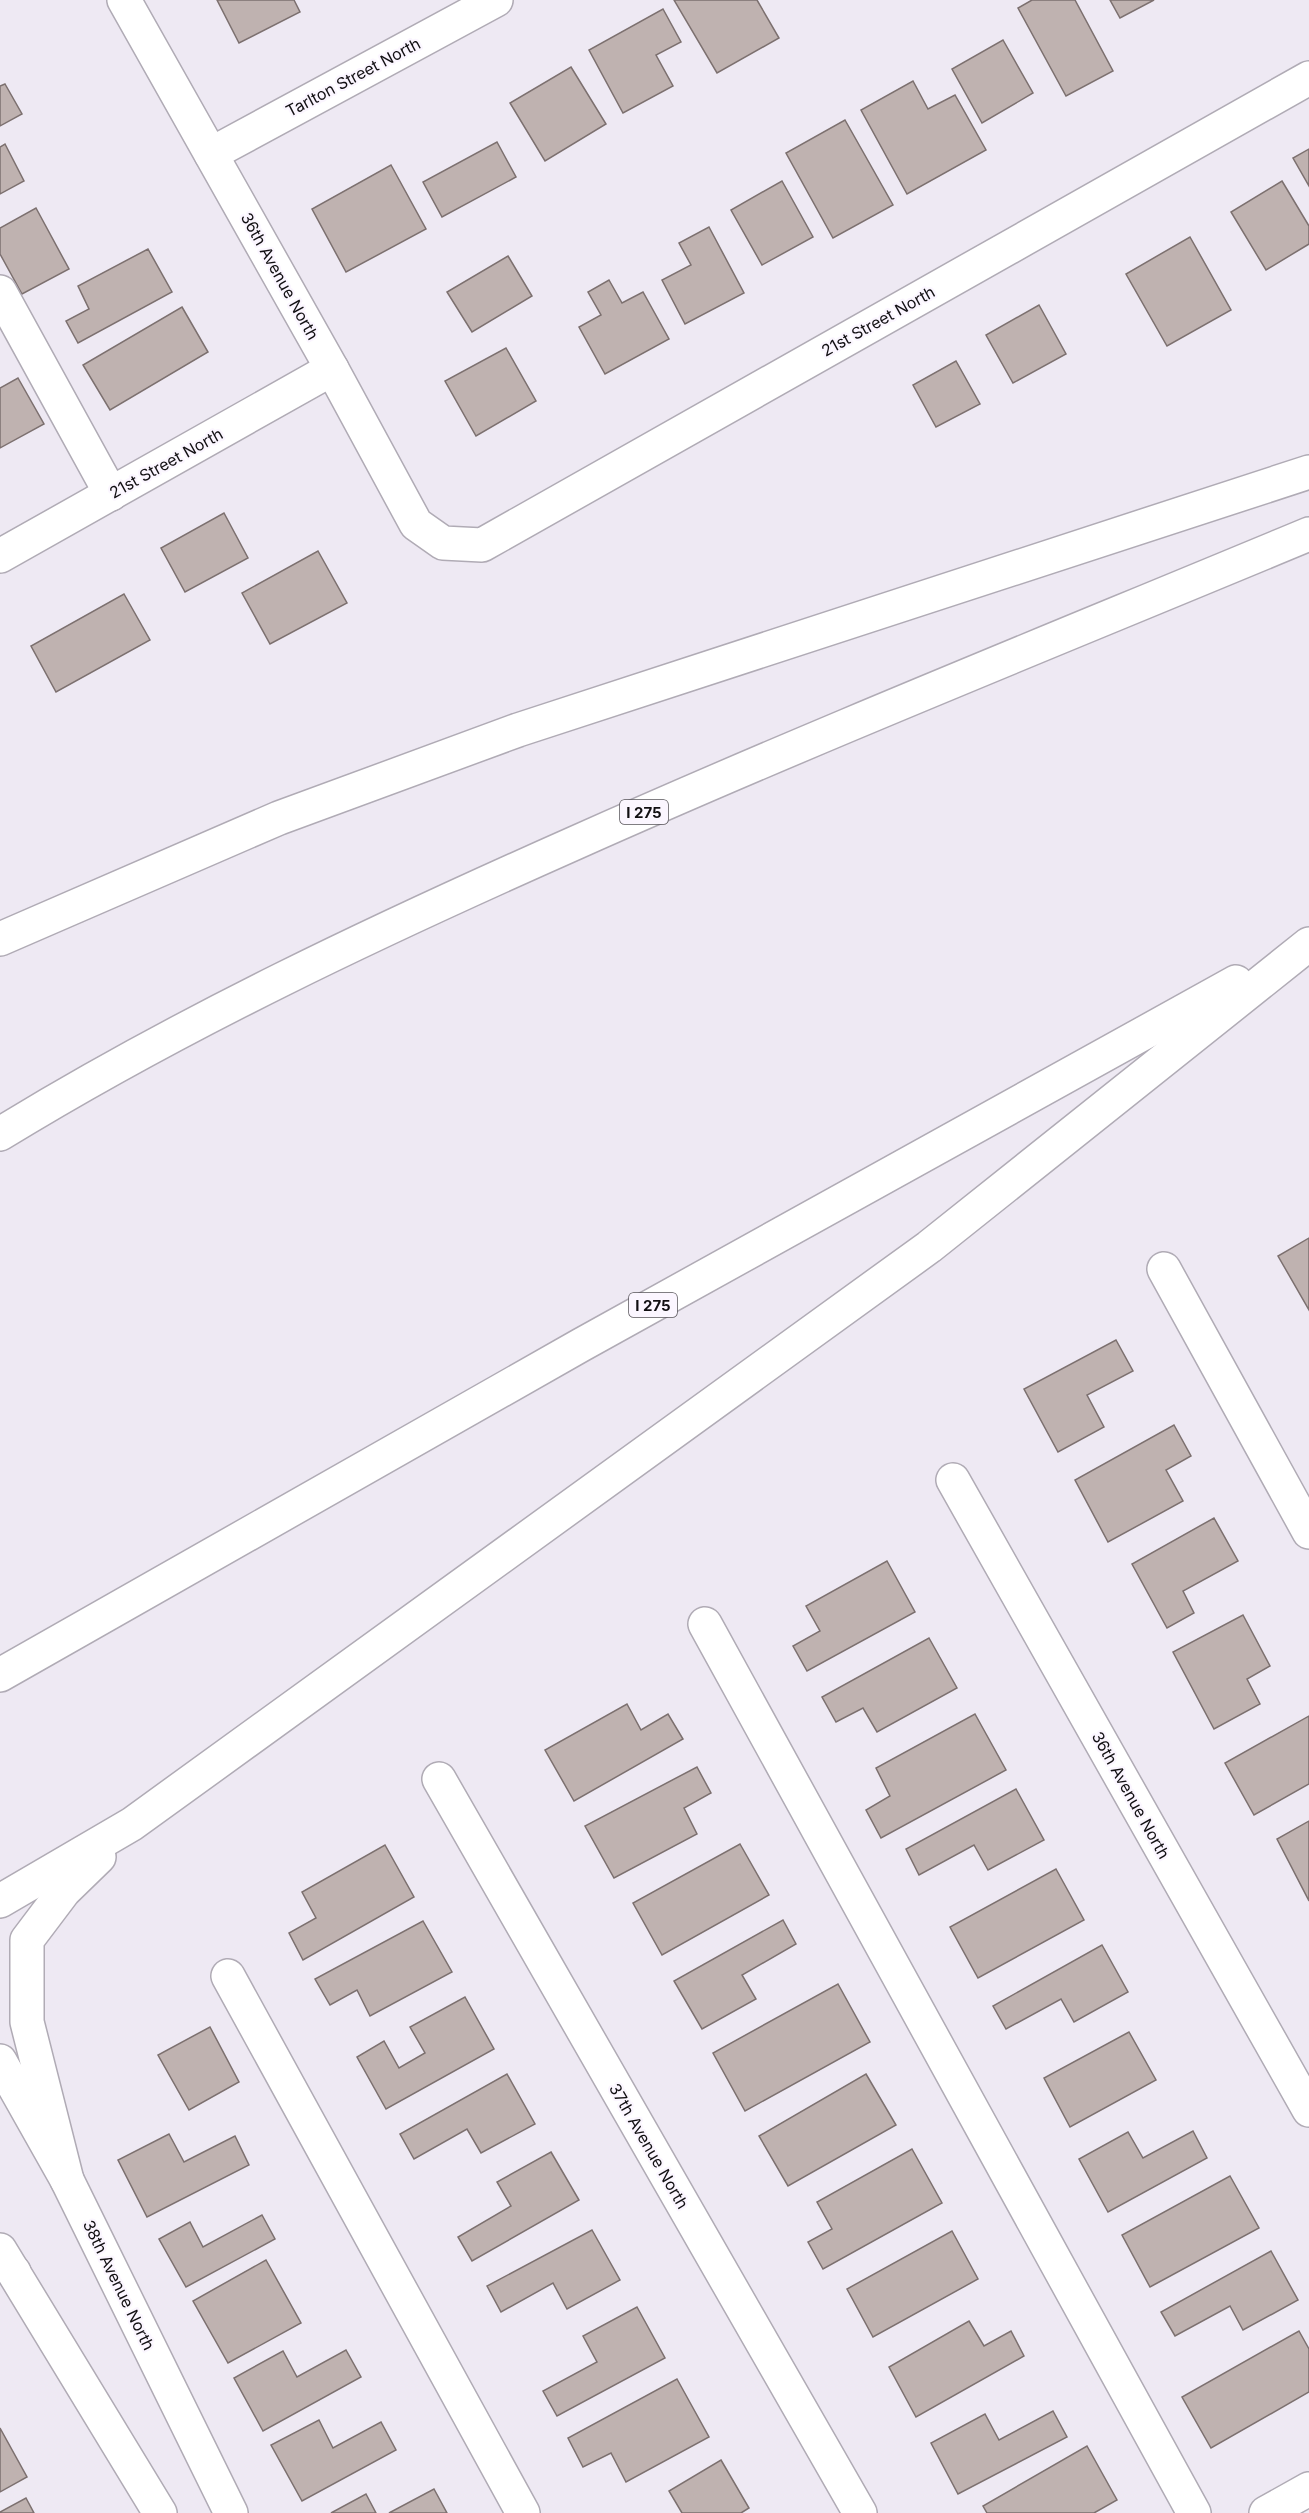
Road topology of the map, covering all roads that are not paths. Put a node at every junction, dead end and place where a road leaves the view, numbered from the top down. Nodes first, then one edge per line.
1 (124, 0) edge
2 (496, 0) edge
3 (1309, 78) edge
4 (211, 154) junction
5 (0, 292) edge
6 (332, 369) junction
7 (1309, 472) edge
8 (111, 494) junction
9 (1309, 534) edge
10 (443, 543) joint
11 (0, 556) edge
12 (0, 939) edge
13 (1309, 942) edge
14 (0, 1134) edge
15 (1164, 1269) dead end
16 (953, 1480) dead end
17 (1309, 1532) edge
18 (705, 1623) dead end
19 (0, 1676) edge
20 (439, 1779) dead end
21 (132, 1824) junction
22 (0, 1900) edge
23 (228, 1977) dead end
24 (0, 2061) edge
25 (1309, 2110) edge
26 (67, 2180) junction
27 (4, 2260) edge
28 (1309, 2489) edge
29 (160, 2513) edge
30 (231, 2513) edge
31 (523, 2513) edge
32 (860, 2513) edge
33 (1194, 2513) edge
34 (1266, 2513) edge

1 - 4 main road, 36th Avenue North
2 - 4 main road, Tarlton Street North
3 - 10 main road, 21st Street North
4 - 6 main road, 36th Avenue North
5 - 8 main road
6 - 8 main road, 21st Street North
6 - 10 main road, 36th Avenue North
7 - 12 main road
8 - 11 main road, 21st Street North
9 - 14 main road, I 275
13 - 19 main road, I 275
13 - 21 main road
15 - 17 main road
16 - 25 main road, 36th Avenue North
18 - 33 main road
20 - 32 main road, 37th Avenue North
21 - 22 main road
21 - 26 main road
23 - 31 main road
24 - 26 main road, 38th Avenue North
26 - 30 main road, 38th Avenue North
27 - 29 main road
28 - 34 main road

